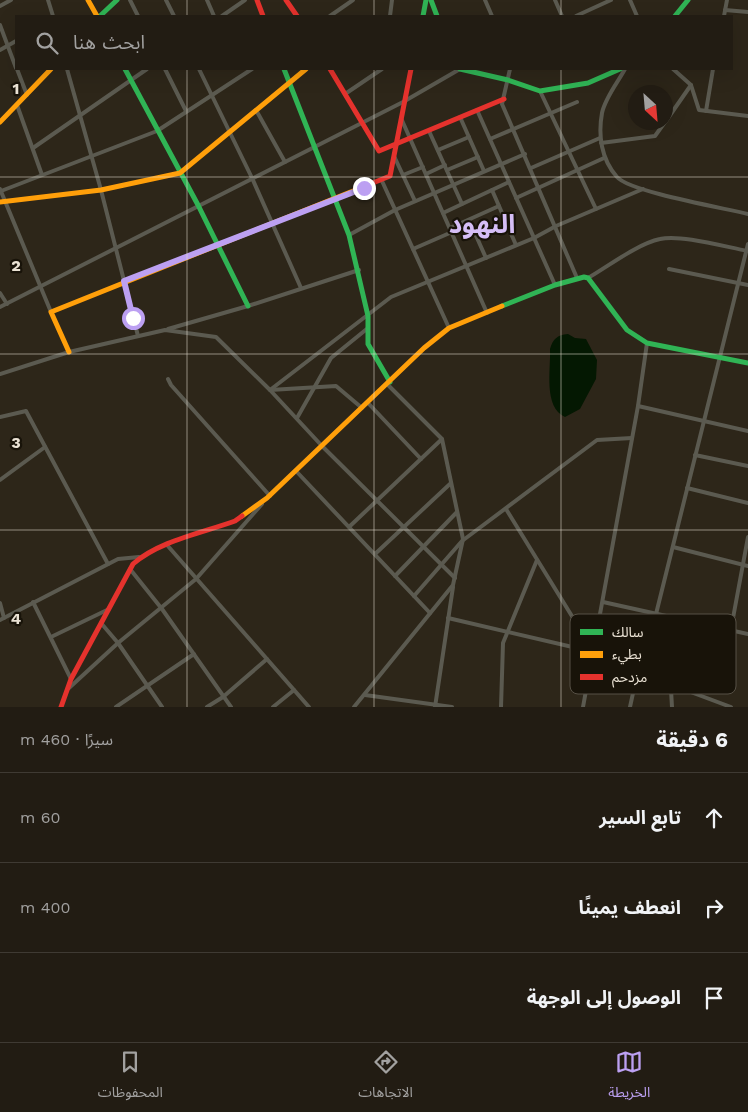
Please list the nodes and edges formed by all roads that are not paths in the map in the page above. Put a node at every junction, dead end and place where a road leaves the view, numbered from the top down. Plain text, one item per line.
1 (11, 0) edge
2 (48, 0) edge
3 (88, 0) edge
4 (116, 0) edge
5 (130, 0) edge
6 (166, 0) edge
7 (207, 0) edge
8 (245, 0) edge
9 (256, 0) edge
10 (286, 0) edge
11 (353, 0) edge
12 (392, 0) edge
13 (426, 0) edge
14 (431, 0) edge
15 (485, 0) edge
16 (555, 0) edge
17 (611, 0) edge
18 (630, 0) edge
19 (688, 0) edge
20 (727, 0) edge
21 (0, 6) edge
22 (725, 10) junction
23 (748, 12) edge
24 (53, 15) edge
25 (97, 15) edge
26 (99, 15) edge
27 (138, 15) edge
28 (174, 15) edge
29 (214, 15) edge
30 (223, 15) edge
31 (263, 15) edge
32 (296, 15) edge
33 (331, 15) edge
34 (390, 15) edge
35 (423, 15) edge
36 (438, 15) edge
37 (492, 15) edge
38 (562, 15) edge
39 (578, 15) edge
40 (636, 15) edge
41 (676, 15) edge
42 (724, 15) edge
43 (0, 25) edge
44 (15, 41) edge
45 (8, 45) junction
46 (0, 50) edge
47 (15, 65) edge
48 (17, 70) edge
49 (50, 70) edge
50 (67, 70) edge
51 (126, 70) edge
52 (146, 70) edge
53 (165, 70) edge
54 (199, 70) edge
55 (250, 70) edge
56 (284, 70) edge
57 (305, 70) edge
58 (331, 70) edge
59 (381, 70) edge
60 (410, 70) edge
61 (458, 70) edge
62 (464, 70) edge
63 (510, 70) edge
64 (618, 70) edge
65 (624, 70) edge
66 (674, 70) edge
67 (713, 70) edge
68 (131, 80) junction
69 (508, 80) junction
70 (290, 82) junction
71 (691, 85) junction
72 (540, 91) junction
73 (345, 94) junction
74 (26, 95) junction
75 (211, 95) junction
76 (504, 99) junction
77 (403, 102) junction
78 (577, 102) dead end
79 (17, 105) junction
80 (256, 110) junction
81 (477, 110) junction
82 (186, 111) junction
83 (673, 111) edge
84 (706, 111) junction
85 (552, 113) junction
86 (79, 115) junction
87 (400, 116) junction
88 (748, 116) edge
89 (460, 117) junction
90 (0, 122) edge
91 (362, 123) junction
92 (513, 129) junction
93 (659, 130) edge
94 (157, 131) junction
95 (429, 131) junction
96 (229, 132) junction
97 (469, 137) junction
98 (410, 139) junction
99 (490, 139) junction
100 (600, 140) junction
101 (396, 146) junction
102 (314, 147) junction
103 (33, 148) junction
104 (438, 150) junction
105 (569, 151) junction
106 (524, 154) junction
107 (394, 155) junction
108 (92, 157) junction
109 (478, 157) junction
110 (604, 158) junction
111 (285, 162) junction
112 (501, 164) junction
113 (445, 165) junction
114 (422, 166) junction
115 (531, 168) junction
116 (447, 170) junction
117 (577, 170) junction
118 (484, 171) junction
119 (180, 173) junction
120 (426, 174) junction
121 (42, 175) junction
122 (403, 175) junction
123 (252, 178) junction
124 (382, 181) junction
125 (509, 182) junction
126 (454, 185) junction
127 (538, 187) junction
128 (643, 189) junction
129 (0, 190) edge
130 (101, 190) junction
131 (492, 190) junction
132 (434, 193) junction
133 (516, 198) junction
134 (334, 199) junction
135 (415, 201) junction
136 (3, 202) edge
137 (462, 204) junction
138 (198, 205) junction
139 (499, 206) junction
140 (596, 209) junction
141 (395, 210) junction
142 (443, 213) junction
143 (748, 214) edge
144 (469, 220) junction
145 (273, 223) junction
146 (508, 226) junction
147 (556, 226) junction
148 (451, 230) junction
149 (349, 235) junction
150 (534, 238) junction
151 (478, 239) junction
152 (748, 244) edge
153 (218, 245) junction
154 (516, 246) junction
155 (116, 248) junction
156 (413, 249) junction
157 (747, 251) edge
158 (486, 258) junction
159 (467, 266) junction
160 (669, 269) dead end
161 (359, 270) junction
162 (577, 278) junction
163 (588, 278) junction
164 (124, 281) junction
165 (428, 283) junction
166 (738, 283) junction
167 (555, 285) junction
168 (748, 285) edge
169 (40, 287) junction
170 (301, 288) junction
171 (0, 292) edge
172 (7, 304) junction
173 (248, 306) junction
174 (0, 307) edge
175 (51, 312) junction
176 (487, 313) junction
177 (368, 316) junction
178 (368, 328) junction
179 (449, 328) junction
180 (165, 330) junction
181 (138, 336) junction
182 (647, 343) junction
183 (69, 352) junction
184 (719, 357) junction
185 (748, 363) edge
186 (0, 374) edge
187 (168, 379) dead end
188 (389, 383) junction
189 (313, 387) junction
190 (270, 390) junction
191 (368, 403) junction
192 (638, 406) junction
193 (362, 408) junction
194 (0, 417) edge
195 (296, 418) junction
196 (702, 420) junction
197 (748, 431) edge
198 (632, 438) junction
199 (442, 439) junction
200 (322, 446) junction
201 (45, 447) junction
202 (695, 455) junction
203 (421, 459) junction
204 (748, 466) edge
205 (296, 471) junction
206 (0, 480) edge
207 (451, 483) junction
208 (687, 488) junction
209 (269, 497) junction
210 (377, 501) junction
211 (748, 503) edge
212 (506, 509) junction
213 (457, 512) junction
214 (349, 527) junction
215 (404, 527) junction
216 (748, 536) edge
217 (462, 541) junction
218 (167, 545) junction
219 (423, 547) junction
220 (673, 547) junction
221 (374, 554) junction
222 (141, 557) junction
223 (537, 560) junction
224 (108, 564) junction
225 (441, 565) junction
226 (745, 566) edge
227 (130, 569) junction
228 (395, 576) junction
229 (454, 578) junction
230 (196, 579) junction
231 (453, 585) junction
232 (414, 596) junction
233 (33, 602) junction
234 (603, 602) junction
235 (0, 603) edge
236 (109, 609) junction
237 (162, 609) junction
238 (430, 614) junction
239 (570, 614) edge
240 (601, 614) edge
241 (656, 614) joint
242 (734, 614) edge
243 (448, 618) junction
244 (2, 619) edge
245 (101, 623) junction
246 (736, 630) edge
247 (508, 632) junction
248 (748, 634) edge
249 (51, 638) junction
250 (118, 644) junction
251 (570, 646) edge
252 (194, 654) junction
253 (267, 659) junction
254 (71, 679) junction
255 (148, 686) junction
256 (67, 690) junction
257 (294, 690) junction
258 (586, 694) edge
259 (633, 694) edge
260 (672, 694) edge
261 (696, 694) edge
262 (365, 695) junction
263 (223, 696) junction
264 (436, 706) edge
265 (61, 707) edge
266 (116, 707) edge
267 (162, 707) edge
268 (207, 707) edge
269 (231, 707) edge
270 (273, 707) edge
271 (309, 707) edge
272 (354, 707) edge
273 (452, 707) edge
274 (501, 707) edge
275 (583, 707) edge
276 (630, 707) edge
277 (672, 707) edge
278 (731, 707) edge

1 - 21 street
2 - 24 street
3 - 25 main road
4 - 26 main road
5 - 27 street
6 - 28 street
7 - 29 street
8 - 30 street
9 - 31 main road
10 - 32 main road
11 - 33 street
12 - 34 street
13 - 35 main road
14 - 36 main road
15 - 37 street
16 - 38 street
17 - 39 street
18 - 40 street
19 - 41 main road
20 - 22 street
22 - 23 street
22 - 42 street
43 - 45 street
44 - 45 street
45 - 46 street
45 - 47 street
48 - 74 street
49 - 74 main road
50 - 86 street
51 - 68 main road
52 - 68 street
53 - 82 street
54 - 75 street
55 - 75 street
56 - 70 main road
57 - 70 main road
58 - 73 main road
59 - 73 street
60 - 77 main road
61 - 77 street
62 - 69 main road
63 - 69 street
64 - 72 main road
65 - 100 street
66 - 71 street
67 - 84 street
68 - 86 street
68 - 94 main road
69 - 72 main road
69 - 76 street
70 - 80 main road
70 - 102 main road
71 - 83 street
71 - 84 street
72 - 85 street
73 - 91 main road
74 - 79 main road
75 - 82 street
75 - 96 street
76 - 81 main road
76 - 92 street
77 - 87 main road
77 - 91 street
78 - 85 street
79 - 90 main road
79 - 103 street
80 - 96 main road
80 - 111 street
81 - 89 main road
81 - 99 street
82 - 94 street
84 - 88 street
85 - 92 street
85 - 105 street
86 - 103 street
86 - 108 street
87 - 98 street
87 - 101 main road
89 - 95 main road
89 - 97 street
91 - 101 main road
91 - 102 street
92 - 99 street
92 - 106 street
93 - 100 street
94 - 108 street
94 - 119 main road
95 - 98 main road
95 - 104 street
96 - 119 main road
96 - 123 street
97 - 104 street
97 - 109 street
98 - 101 main road
98 - 114 street
99 - 112 street
100 - 105 street
100 - 110 street
101 - 107 main road
102 - 111 street
102 - 134 main road
103 - 121 street
104 - 113 street
105 - 115 street
105 - 117 street
106 - 112 street
106 - 115 street
107 - 122 street
107 - 124 main road
108 - 121 street
108 - 130 street
109 - 116 street
109 - 118 street
110 - 117 street
110 - 128 street
111 - 123 street
112 - 118 street
112 - 125 street
113 - 116 street
113 - 120 street
114 - 120 street
114 - 122 street
115 - 127 street
116 - 126 street
117 - 127 street
117 - 140 street
118 - 126 street
119 - 130 main road
119 - 138 main road
120 - 132 street
121 - 129 street
122 - 135 street
123 - 138 street
123 - 145 street
124 - 134 main road
124 - 141 street
125 - 131 street
125 - 133 street
126 - 132 street
126 - 137 street
127 - 133 street
127 - 147 street
128 - 140 street
128 - 143 street
129 - 136 street
130 - 136 main road
130 - 155 street
131 - 137 street
131 - 139 street
132 - 135 street
132 - 142 street
133 - 150 street
134 - 145 main road
134 - 149 main road
135 - 141 street
136 - 169 street
137 - 142 street
138 - 153 main road
138 - 155 street
139 - 144 street
139 - 146 street
140 - 147 street
141 - 149 street
141 - 156 street
142 - 148 street
144 - 148 street
144 - 151 street
145 - 153 main road
145 - 170 street
146 - 151 street
146 - 154 street
147 - 150 street
147 - 162 street
148 - 156 street
148 - 159 street
149 - 161 main road
150 - 154 street
150 - 167 street
151 - 158 street
152 - 157 street
153 - 164 main road
153 - 173 main road
154 - 158 street
155 - 164 street
155 - 169 street
156 - 165 street
157 - 163 street
157 - 166 street
158 - 159 street
159 - 165 street
159 - 176 street
160 - 166 street
161 - 170 street
161 - 177 main road
162 - 163 main road
162 - 167 main road
163 - 182 main road
164 - 175 main road
164 - 181 street
165 - 177 street
165 - 179 street
166 - 168 street
166 - 184 street
167 - 176 main road
169 - 172 street
169 - 175 street
170 - 173 street
171 - 172 street
172 - 174 street
173 - 180 street
175 - 183 main road
176 - 179 main road
177 - 178 main road
177 - 190 street
178 - 188 main road
178 - 189 street
179 - 188 main road
180 - 181 street
180 - 190 street
181 - 183 street
182 - 184 main road
182 - 192 street
183 - 186 street
184 - 185 main road
184 - 196 street
187 - 209 street
188 - 191 main road
188 - 199 street
189 - 190 street
189 - 193 street
189 - 195 street
190 - 195 street
191 - 193 main road
191 - 203 street
192 - 196 street
192 - 198 street
193 - 200 main road
194 - 201 street
195 - 200 street
196 - 197 street
196 - 202 street
198 - 212 street
198 - 234 street
199 - 203 street
199 - 207 street
200 - 205 main road
200 - 210 street
201 - 206 street
201 - 224 street
202 - 204 street
202 - 208 street
203 - 210 street
205 - 209 main road
205 - 214 street
207 - 213 street
207 - 215 street
208 - 211 street
208 - 220 street
209 - 218 main road
209 - 230 street
210 - 214 street
210 - 215 street
212 - 217 street
212 - 223 street
213 - 217 street
213 - 219 street
214 - 221 street
215 - 219 street
215 - 221 street
216 - 226 street
217 - 225 street
217 - 229 street
218 - 222 main road
218 - 230 street
219 - 225 street
219 - 228 street
220 - 226 street
220 - 241 street
221 - 228 street
222 - 224 street
222 - 227 main road
223 - 239 street
223 - 247 street
224 - 233 street
225 - 229 street
225 - 232 street
226 - 242 street
227 - 236 main road
227 - 237 street
228 - 232 street
229 - 231 street
230 - 237 street
230 - 253 street
231 - 238 street
231 - 243 street
232 - 238 street
233 - 244 street
233 - 249 street
234 - 240 street
234 - 241 street
235 - 244 street
236 - 245 main road
236 - 249 street
237 - 250 street
237 - 252 street
238 - 262 street
243 - 247 street
243 - 264 street
245 - 250 street
245 - 254 main road
246 - 248 street
247 - 251 street
247 - 274 street
249 - 254 street
250 - 255 street
250 - 256 street
252 - 255 street
252 - 263 street
253 - 257 street
253 - 263 street
254 - 256 main road
255 - 266 street
255 - 267 street
256 - 265 main road
257 - 270 street
257 - 271 street
258 - 275 street
259 - 276 street
260 - 277 street
261 - 278 street
262 - 264 street
262 - 272 street
263 - 268 street
263 - 269 street
264 - 273 street

